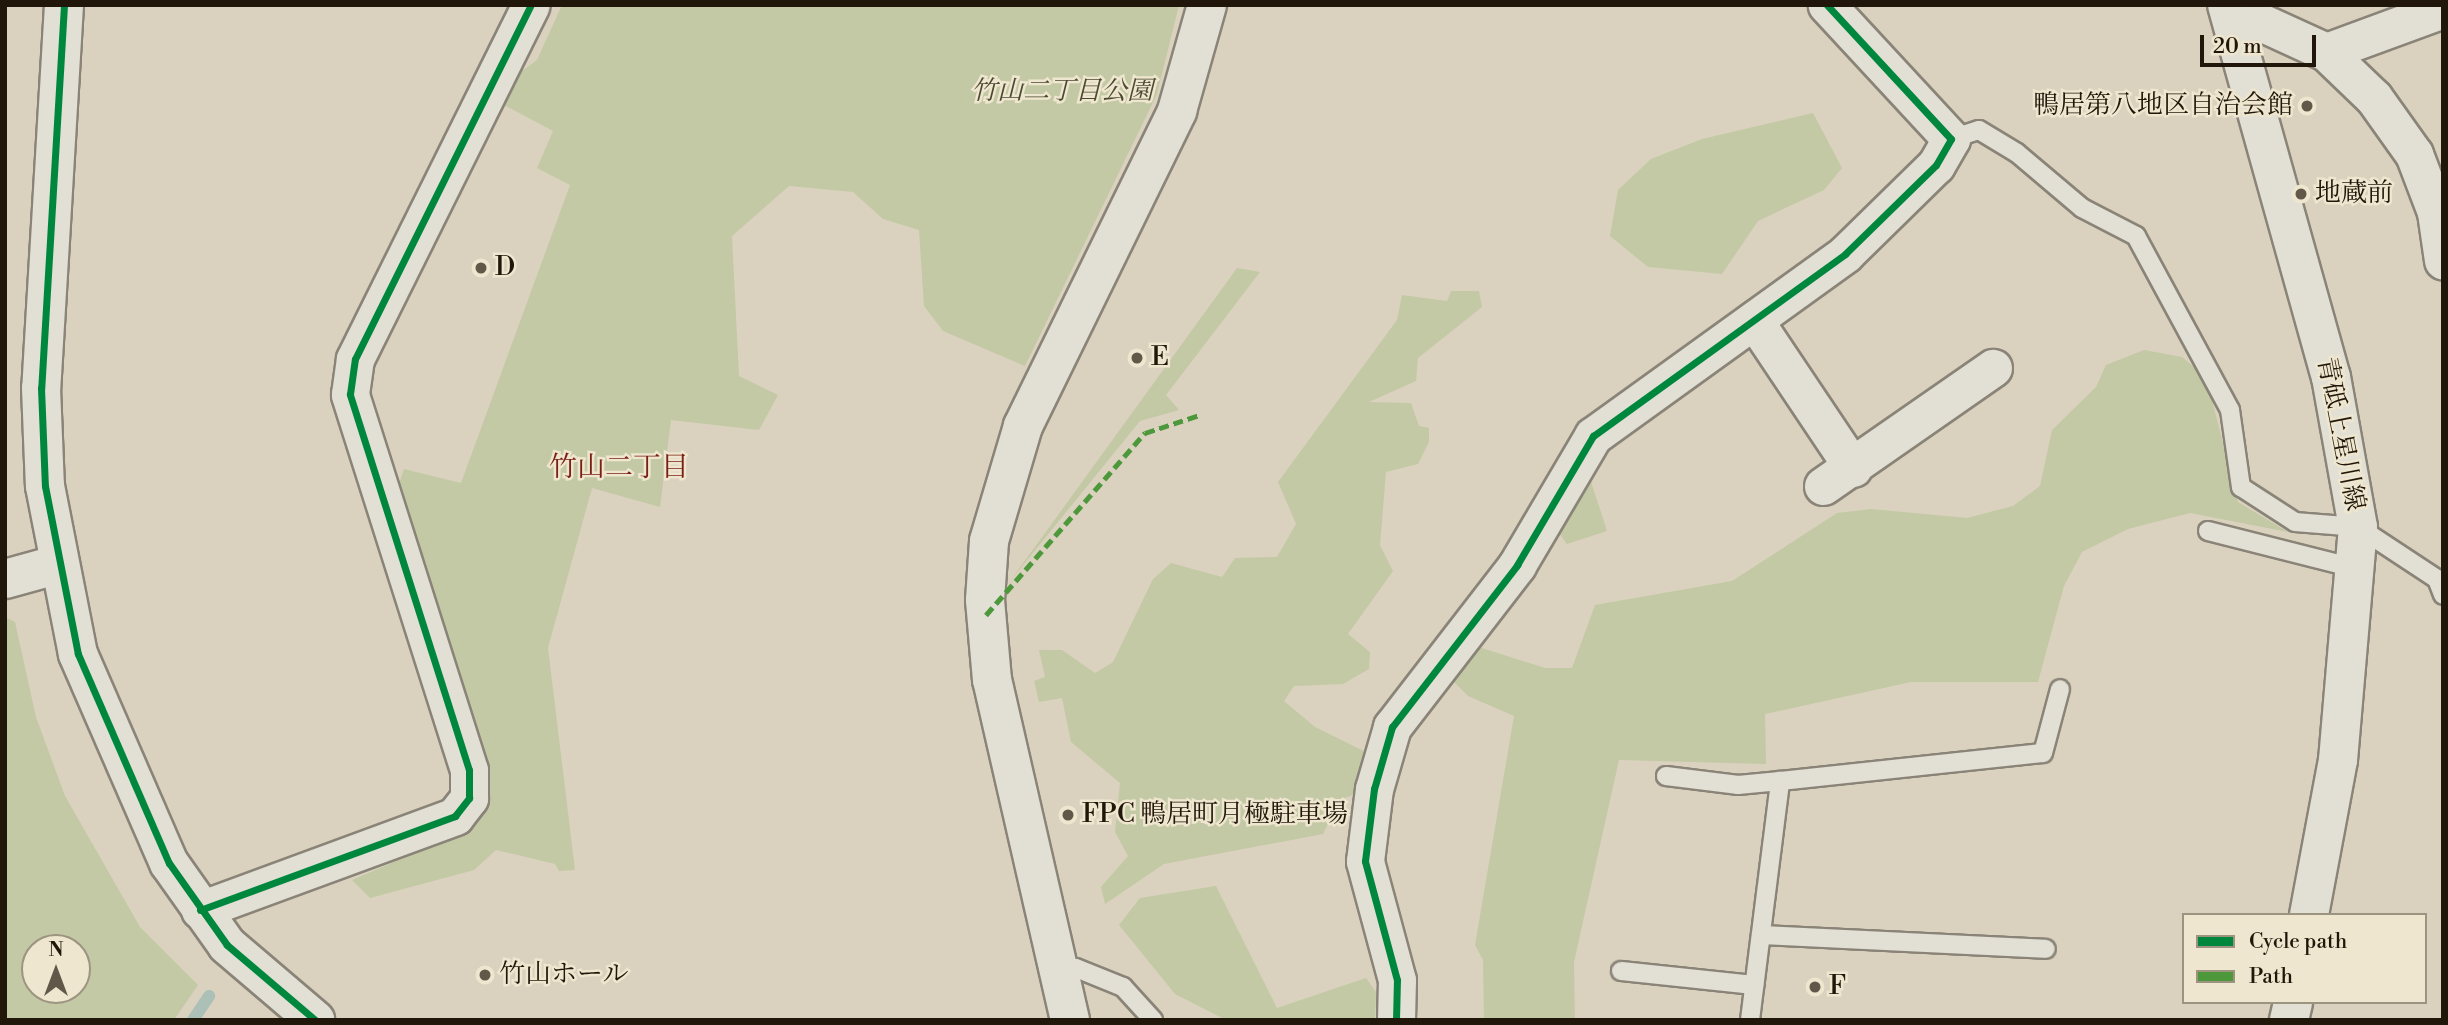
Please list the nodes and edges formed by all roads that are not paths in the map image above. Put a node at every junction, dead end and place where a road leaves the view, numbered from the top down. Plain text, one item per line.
1 (64, 5) edge
2 (531, 5) edge
3 (1207, 5) edge
4 (1827, 5) edge
5 (2443, 9) edge
6 (2230, 14) edge
7 (2326, 52) junction
8 (1951, 139) junction
9 (2443, 260) edge
10 (1754, 320) junction
11 (1993, 368) dead end
12 (2358, 527) junction
13 (2208, 531) dead end
14 (56, 565) junction
15 (2358, 569) junction
16 (5, 579) edge
17 (2443, 595) edge
18 (2060, 689) dead end
19 (1666, 776) dead end
20 (1780, 781) junction
21 (200, 910) junction
22 (2309, 913) edge
23 (1761, 935) junction
24 (2046, 949) dead end
25 (1621, 971) dead end
26 (1063, 976) junction
27 (1754, 985) junction
28 (315, 1020) edge
29 (1070, 1020) edge
30 (1153, 1020) edge
31 (1396, 1020) edge
32 (1750, 1020) edge

1 - 14 street
2 - 21 street
3 - 26 street
4 - 8 street
5 - 7 street
6 - 7 street
6 - 12 street, 青砥上星川線
7 - 9 street
8 - 10 street
8 - 12 lane
10 - 11 street
10 - 31 street
12 - 15 street, 青砥上星川線
12 - 17 lane
13 - 15 lane
14 - 16 street
14 - 21 street
15 - 22 street, 青砥上星川線
18 - 20 lane
19 - 20 lane
20 - 23 lane
21 - 28 street
23 - 24 lane
23 - 27 lane
25 - 27 lane
26 - 29 street
26 - 30 lane
27 - 32 lane

